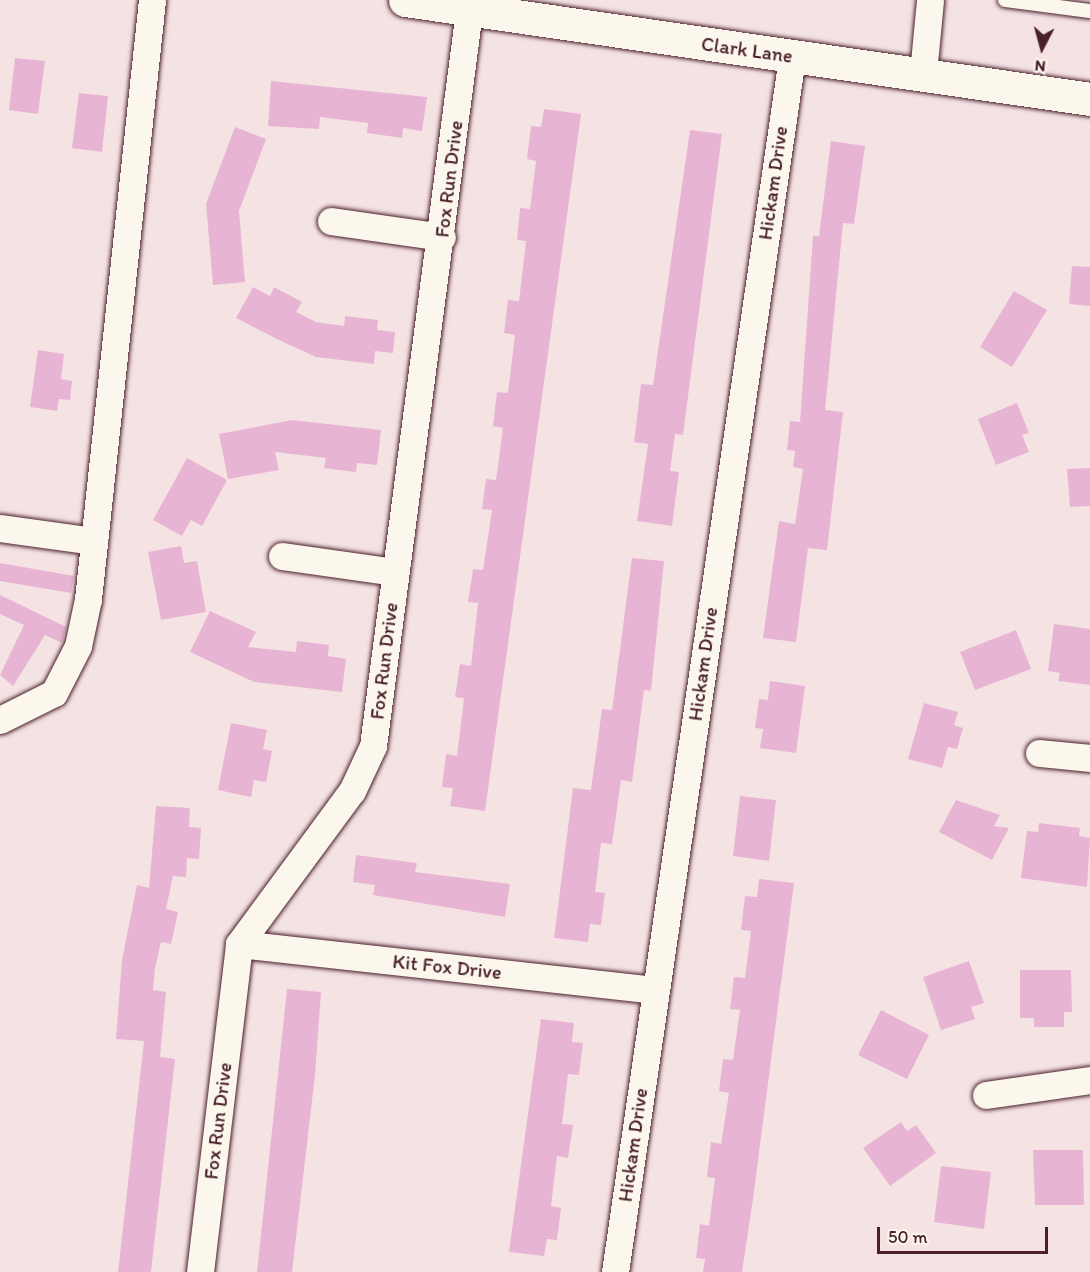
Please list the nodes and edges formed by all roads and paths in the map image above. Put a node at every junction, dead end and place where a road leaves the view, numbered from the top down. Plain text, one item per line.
1 (152, 0) edge
2 (405, 0) edge
3 (930, 0) edge
4 (1005, 0) edge
5 (469, 10) junction
6 (1090, 11) edge
7 (792, 57) junction
8 (923, 73) junction
9 (1090, 99) edge
10 (332, 221) dead end
11 (442, 237) junction
12 (0, 528) edge
13 (94, 541) junction
14 (282, 556) dead end
15 (395, 572) junction
16 (0, 720) edge
17 (1039, 753) dead end
18 (1090, 758) edge
19 (239, 944) junction
20 (654, 990) junction
21 (1090, 1080) edge
22 (986, 1095) dead end
23 (200, 1272) edge
24 (615, 1272) edge

1 - 13 street
2 - 5 main road, Clark Lane
3 - 8 street
4 - 6 lane
5 - 7 main road, Clark Lane
5 - 11 street, Fox Run Drive
7 - 8 main road, Clark Lane
7 - 20 street, Hickam Drive
8 - 9 main road, Clark Lane
10 - 11 street
11 - 15 street, Fox Run Drive
12 - 13 street
13 - 16 street
14 - 15 street
15 - 19 street, Fox Run Drive
17 - 18 street
19 - 20 street, Kit Fox Drive
19 - 23 street, Fox Run Drive
20 - 24 street, Hickam Drive
21 - 22 street

